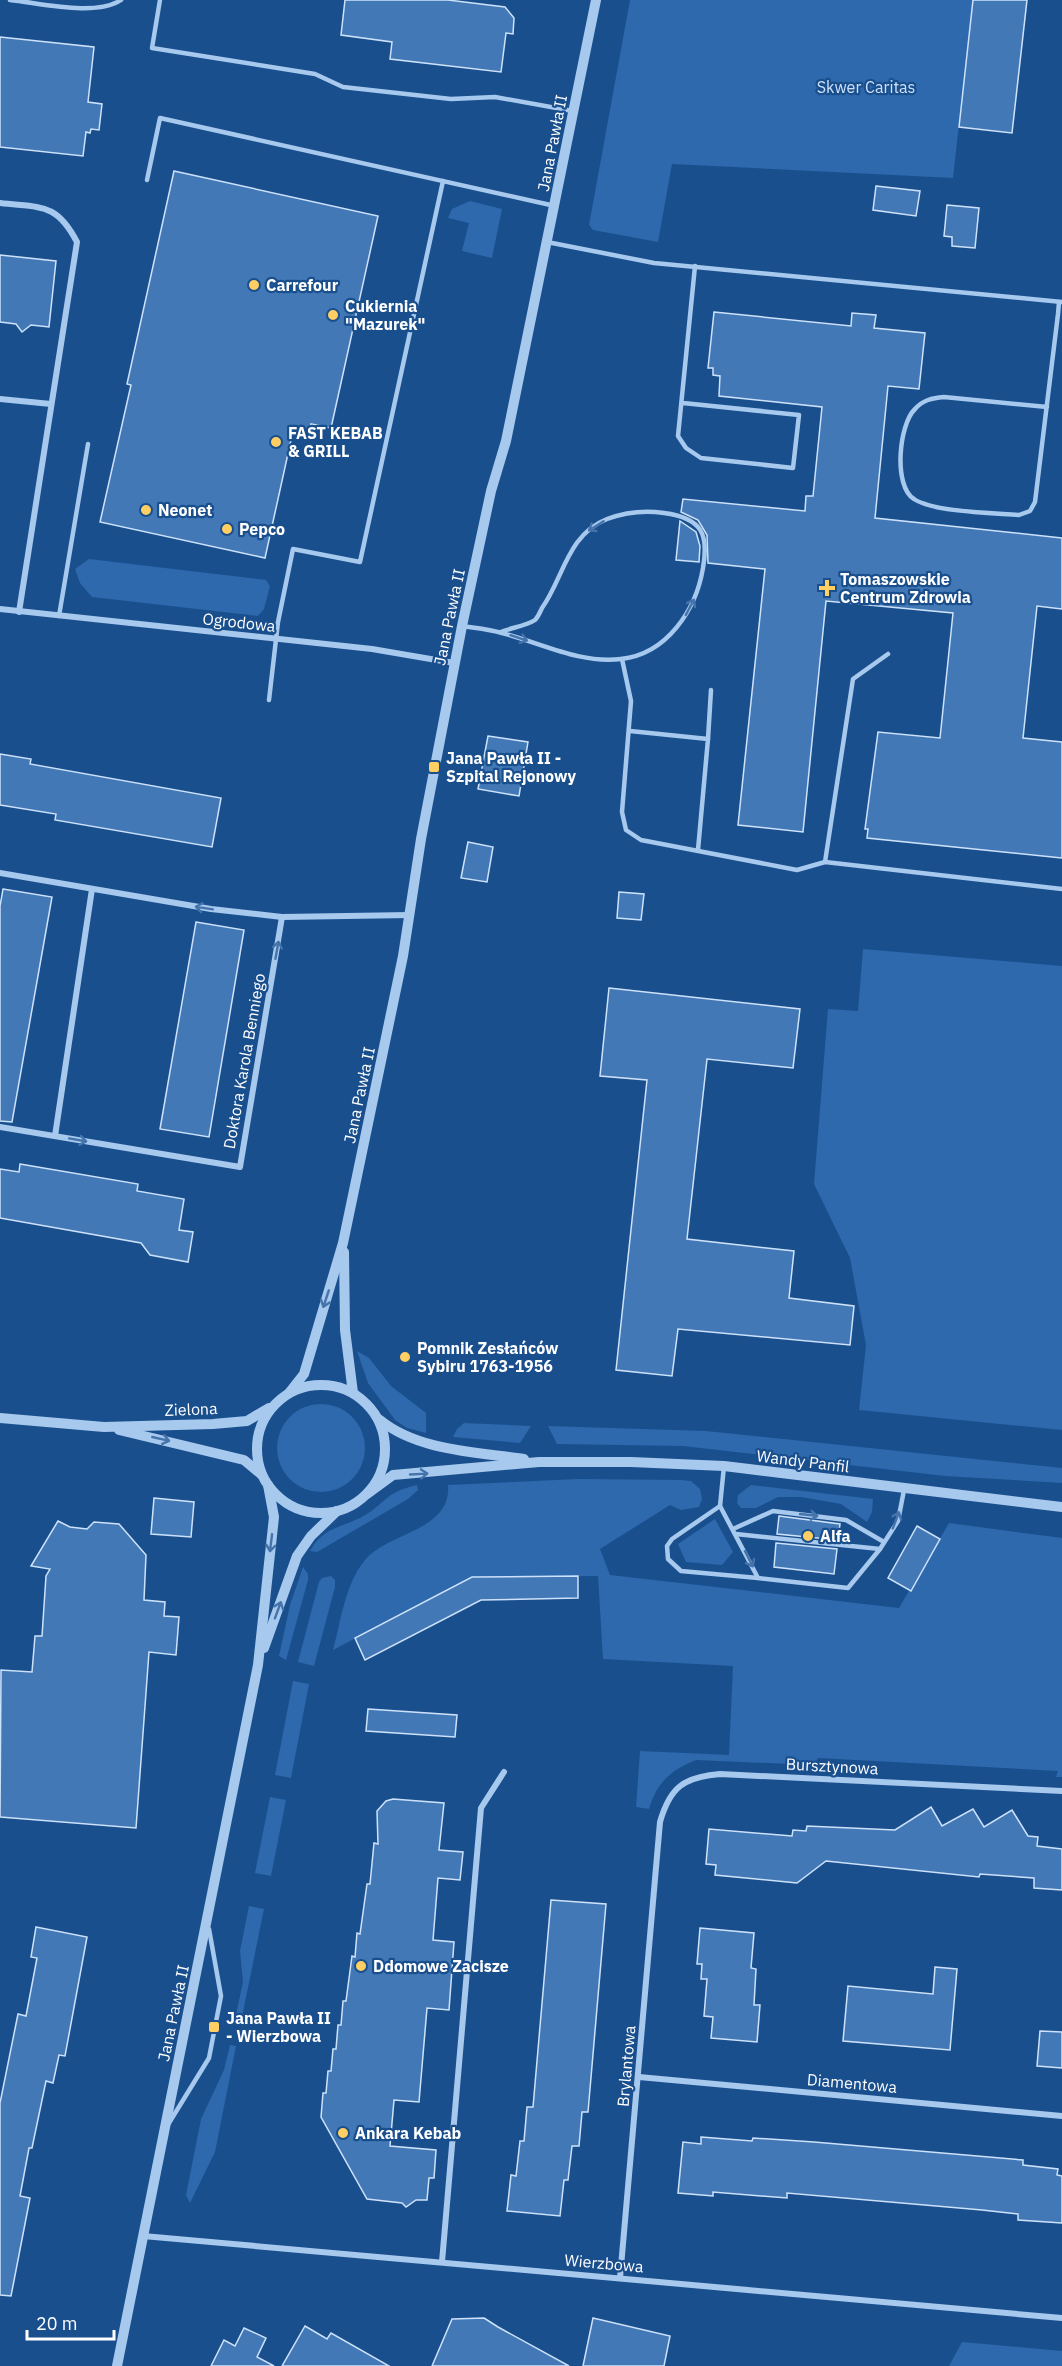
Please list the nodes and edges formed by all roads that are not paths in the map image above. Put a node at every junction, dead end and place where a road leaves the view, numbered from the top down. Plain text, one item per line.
1 (10, 0) edge
2 (121, 0) edge
3 (160, 0) edge
4 (596, 0) edge
5 (573, 111) junction
6 (147, 180) dead end
7 (443, 181) junction
8 (0, 203) edge
9 (555, 206) junction
10 (547, 242) junction
11 (695, 266) junction
12 (1061, 302) edge
13 (0, 399) edge
14 (683, 402) junction
15 (51, 404) junction
16 (1047, 407) junction
17 (88, 444) dead end
18 (0, 609) edge
19 (19, 612) junction
20 (59, 616) junction
21 (462, 626) junction
22 (501, 632) junction
23 (276, 639) junction
24 (888, 654) dead end
25 (622, 659) junction
26 (454, 663) junction
27 (711, 690) dead end
28 (269, 700) dead end
29 (630, 731) junction
30 (708, 739) junction
31 (698, 850) junction
32 (825, 862) junction
33 (0, 873) edge
34 (92, 889) junction
35 (1062, 889) edge
36 (411, 915) junction
37 (282, 917) junction
38 (0, 1127) edge
39 (55, 1136) junction
40 (344, 1243) junction
41 (289, 1393) junction
42 (353, 1393) junction
43 (275, 1404) junction
44 (376, 1417) junction
45 (0, 1418) edge
46 (104, 1427) junction
47 (539, 1462) junction
48 (724, 1466) junction
49 (262, 1474) junction
50 (268, 1485) junction
51 (904, 1488) junction
52 (367, 1494) junction
53 (720, 1506) junction
54 (1062, 1507) edge
55 (336, 1511) junction
56 (735, 1531) junction
57 (884, 1542) junction
58 (880, 1549) junction
59 (759, 1578) junction
60 (258, 1665) junction
61 (504, 1772) dead end
62 (1062, 1791) edge
63 (657, 1857) joint
64 (207, 1920) junction
65 (639, 2077) junction
66 (1062, 2116) edge
67 (163, 2133) junction
68 (143, 2236) junction
69 (442, 2262) junction
70 (620, 2278) junction
71 (1062, 2318) edge
72 (117, 2366) edge

1 - 2 lane
3 - 5 lane
4 - 5 street, Jana Pawła II
5 - 9 street, Jana Pawła II
6 - 7 lane
7 - 9 lane
7 - 23 lane
8 - 15 street
9 - 10 street, Jana Pawła II
10 - 11 lane
10 - 21 street, Jana Pawła II
11 - 12 lane
11 - 14 lane
12 - 16 lane
13 - 15 street
14 - 14 lane
15 - 19 street
16 - 16 lane
17 - 20 lane
18 - 19 street, Ogrodowa
19 - 20 street, Ogrodowa
20 - 23 street, Ogrodowa
21 - 22 lane
21 - 26 street, Jana Pawła II
22 -> 25 lane
25 -> 22 lane
23 - 26 street, Ogrodowa
23 - 28 lane
24 - 32 lane
25 - 29 lane
26 - 36 street, Jana Pawła II
27 - 30 lane
29 - 30 lane
29 - 31 lane
30 - 31 lane
31 - 32 lane
32 - 35 lane
33 - 34 street
37 -> 34 street
34 - 39 street
36 - 37 street
36 - 40 street, Jana Pawła II
39 -> 37 street, Doktora Karola Benniego
38 - 39 street, Doktora Karola Benniego
40 -> 41 street, Jana Pawła II
40 - 42 street, Jana Pawła II
41 - 42 street
41 - 43 street
42 - 44 street
43 - 46 street, Zielona
43 - 49 street
44 - 47 street, Wandy Panfil
44 - 52 street
45 - 46 street, Zielona
46 -> 49 street, Zielona
47 - 48 street, Wandy Panfil
52 -> 47 street, Wandy Panfil
48 - 51 street, Wandy Panfil
48 - 53 lane
49 - 50 street
50 - 55 street
50 -> 60 street, Jana Pawła II
51 - 54 street, Wandy Panfil
57 -> 51 lane
52 - 55 street
53 - 56 lane
53 - 59 lane
60 -> 55 street, Jana Pawła II
56 -> 57 lane
56 - 58 lane
56 -> 59 lane
57 - 58 lane
58 - 59 lane
60 - 64 street, Jana Pawła II
61 - 69 street
62 - 63 street, Bursztynowa
63 - 65 street, Brylantowa
64 - 67 street, Jana Pawła II
64 - 67 lane
65 - 66 street, Diamentowa
65 - 70 street, Brylantowa
67 - 68 street, Jana Pawła II
68 - 69 street, Wierzbowa
68 - 72 street, Jana Pawła II
69 - 70 street, Wierzbowa
70 - 71 street, Wierzbowa

